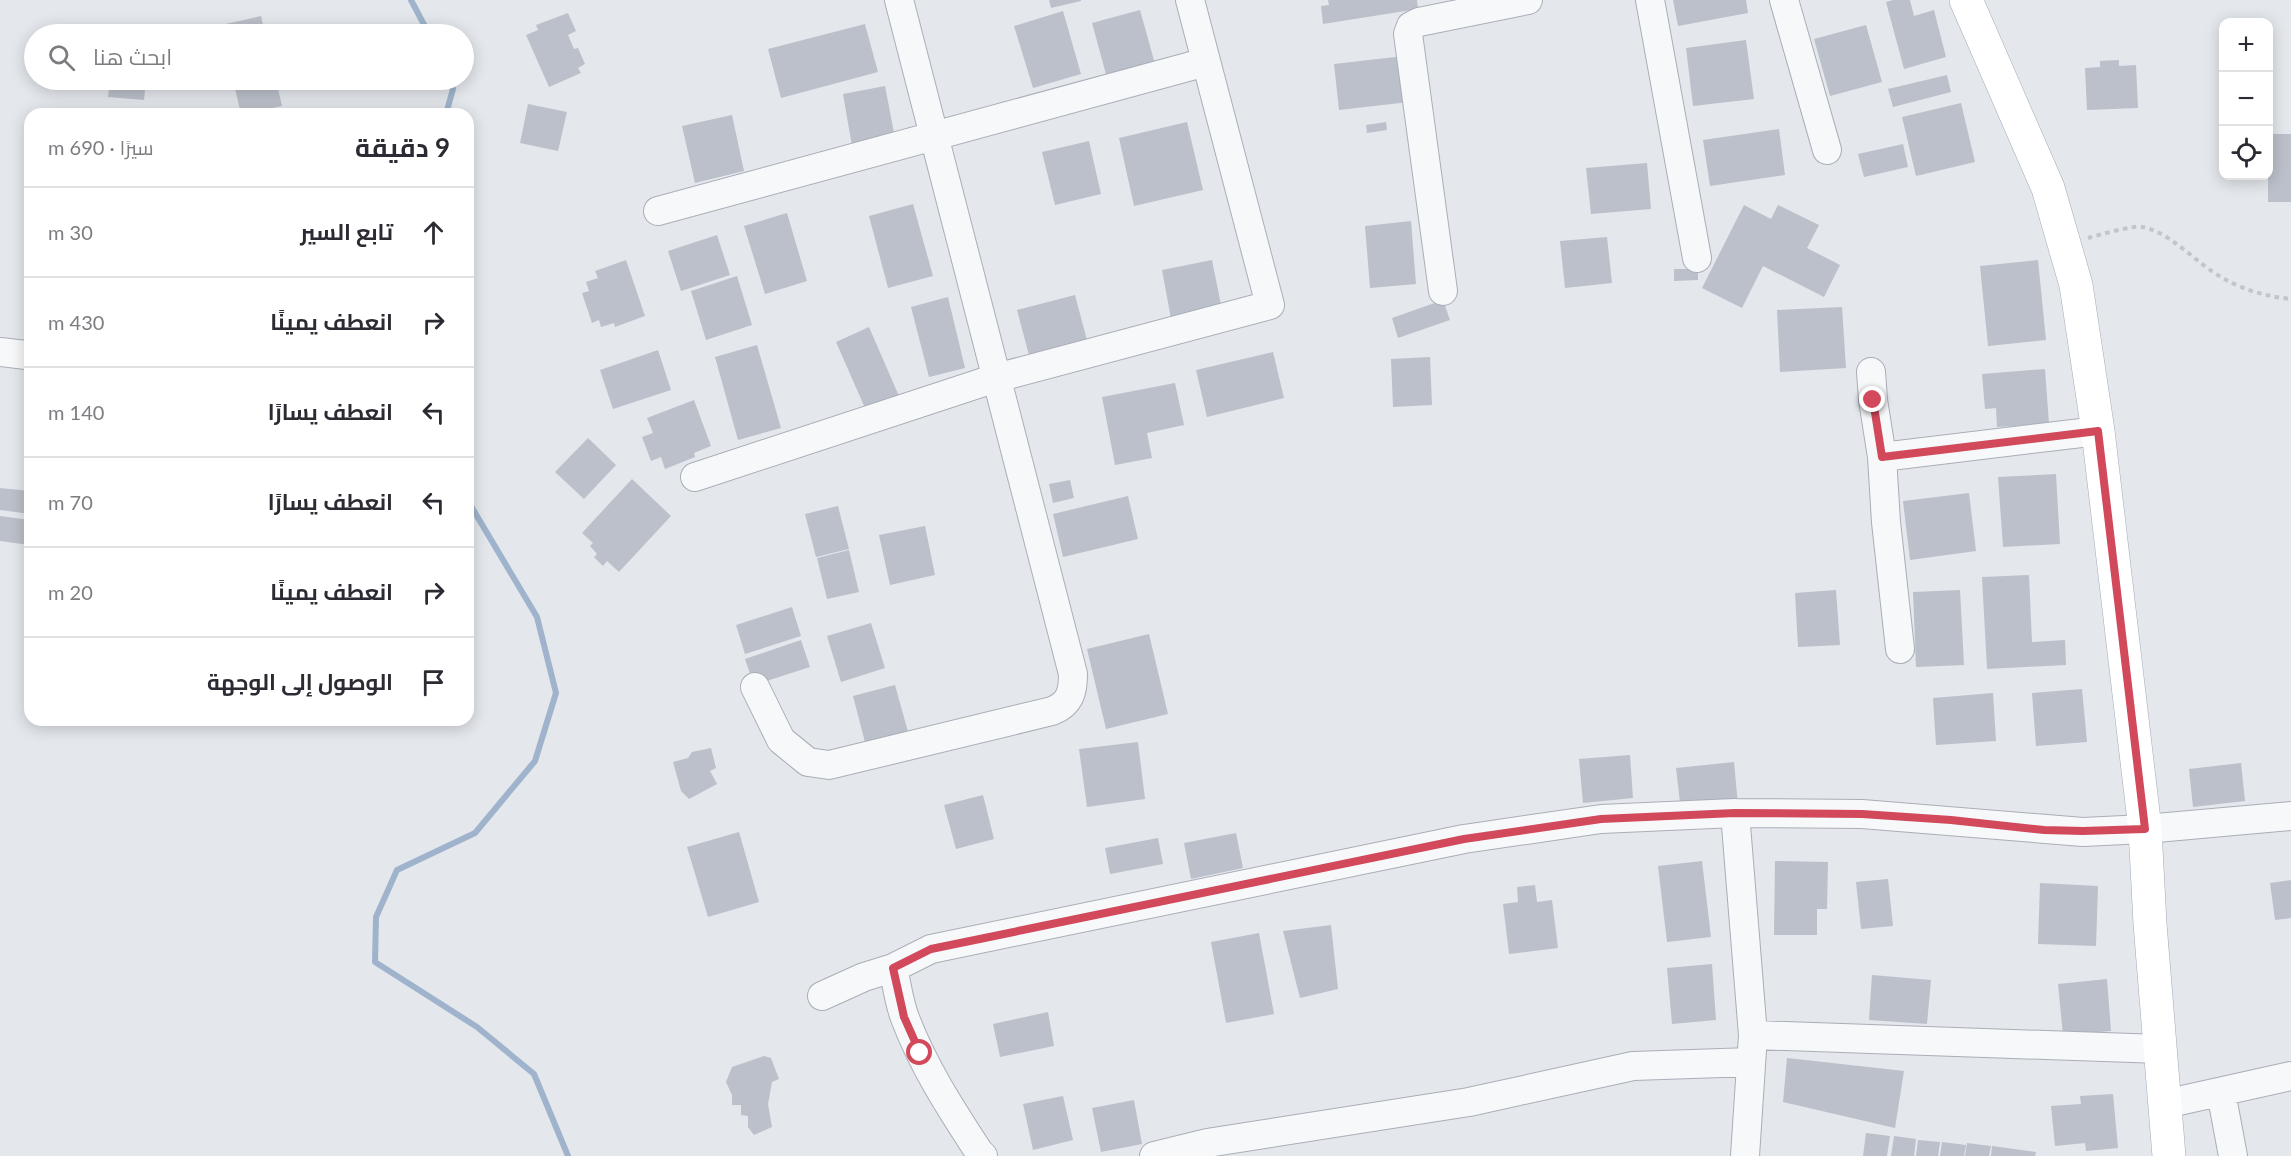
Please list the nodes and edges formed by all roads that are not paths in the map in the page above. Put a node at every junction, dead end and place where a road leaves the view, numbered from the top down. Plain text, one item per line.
1 (899, 0) edge
2 (1190, 0) edge
3 (1528, 0) edge
4 (1650, 0) edge
5 (1784, 0) edge
6 (1966, 0) edge
7 (1206, 62) junction
8 (933, 135) junction
9 (1827, 150) dead end
10 (658, 211) dead end
11 (1697, 258) dead end
12 (1443, 291) dead end
13 (1870, 372) dead end
14 (996, 378) junction
15 (2098, 431) junction
16 (1882, 457) junction
17 (695, 477) dead end
18 (1900, 649) dead end
19 (755, 687) dead end
20 (1735, 813) junction
21 (2291, 816) edge
22 (2145, 829) junction
23 (893, 968) junction
24 (822, 996) dead end
25 (1752, 1049) junction
26 (2161, 1049) junction
27 (2291, 1076) edge
28 (2221, 1092) junction
29 (2165, 1104) junction
30 (983, 1156) edge
31 (1154, 1156) edge
32 (1745, 1156) edge
33 (2169, 1156) edge
34 (2234, 1156) edge

1 - 8 street
2 - 7 street
3 - 12 street
4 - 11 street
5 - 9 street
6 - 15 main road
7 - 8 street
7 - 14 street
8 - 10 street
8 - 14 street
13 - 16 street
14 - 17 street
14 - 19 street
15 - 16 street
15 - 22 main road
16 - 18 street
20 - 22 street
20 - 23 street
20 - 25 street
21 - 22 street
22 - 26 main road
23 - 24 street
23 - 30 street
25 - 26 street
25 - 31 street
25 - 32 street
26 - 29 main road
27 - 28 street
28 - 29 street
28 - 34 street
29 - 33 main road

